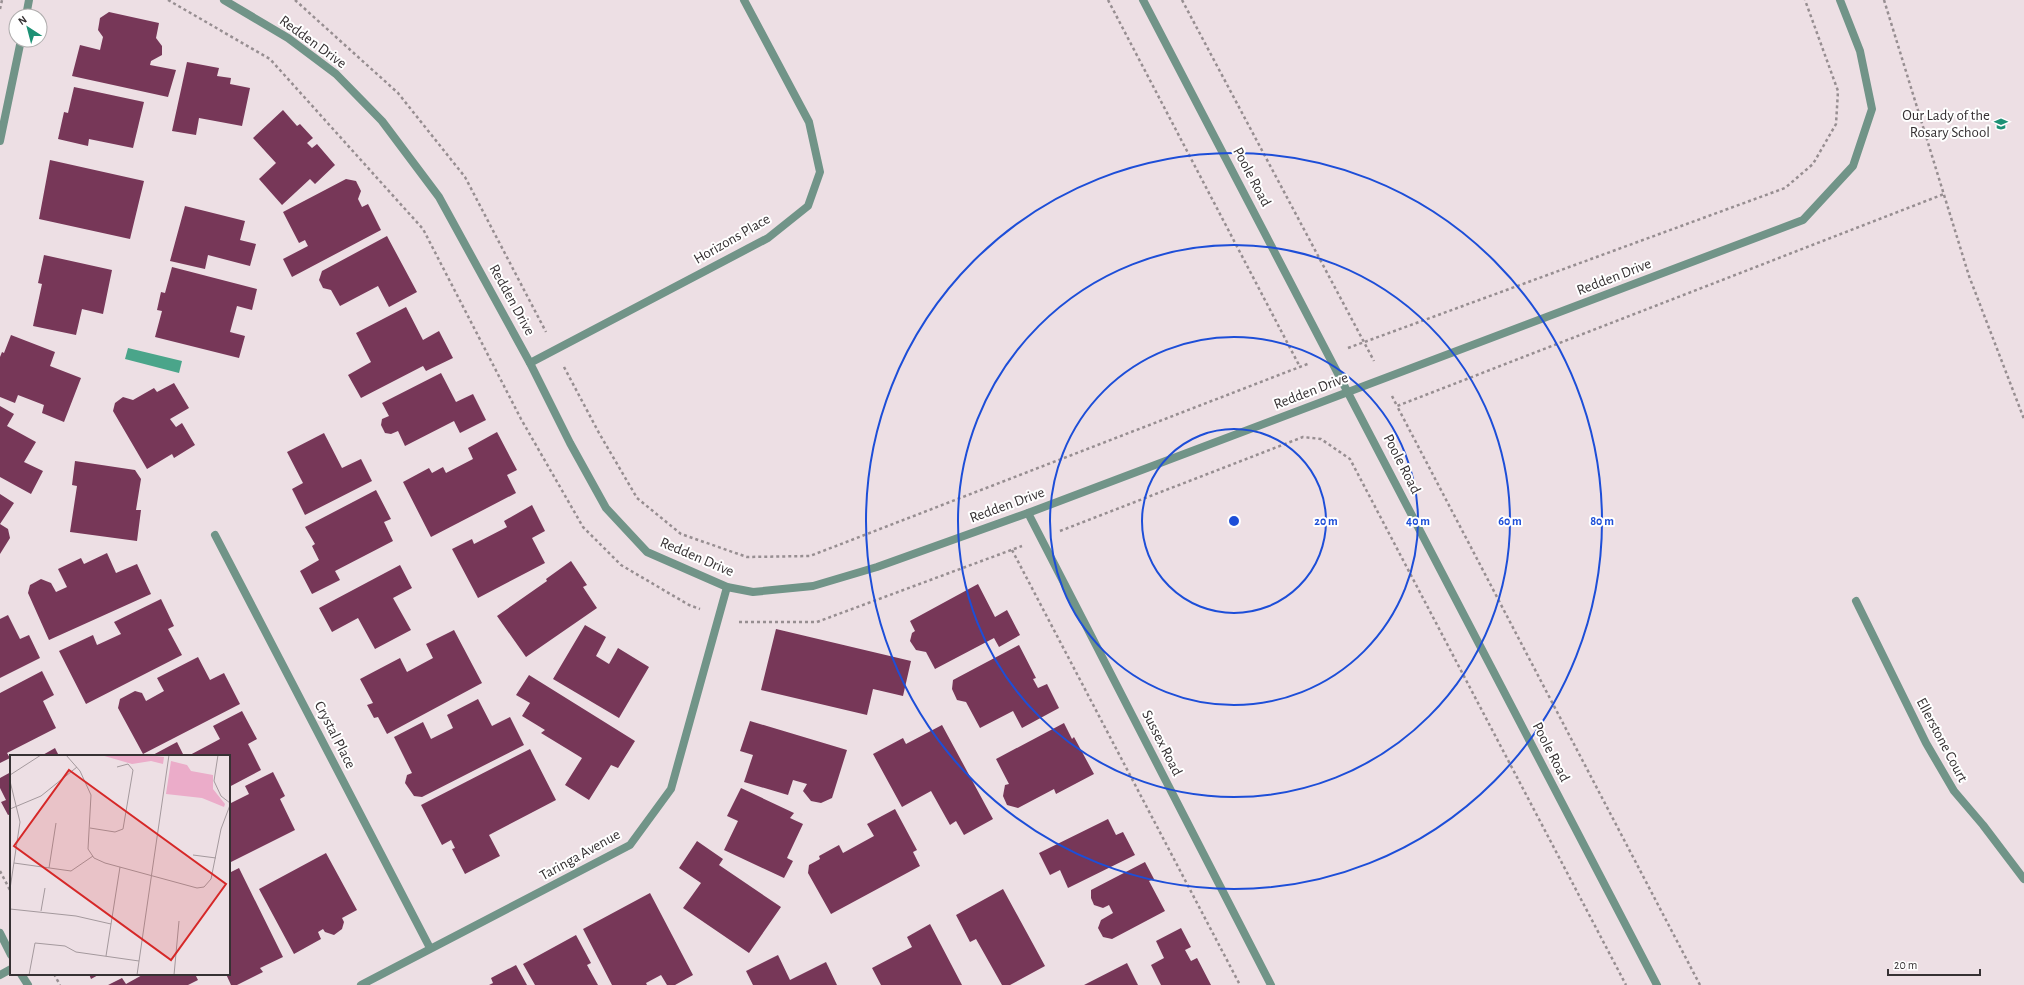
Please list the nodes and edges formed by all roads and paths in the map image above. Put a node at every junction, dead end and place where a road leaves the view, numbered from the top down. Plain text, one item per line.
1 (2, 0) edge
2 (224, 0) edge
3 (295, 0) edge
4 (744, 0) edge
5 (1108, 0) edge
6 (1143, 0) edge
7 (1182, 0) edge
8 (1805, 0) edge
9 (1840, 0) edge
10 (1884, 0) edge
11 (0, 10) edge
12 (19, 48) edge
13 (0, 141) edge
14 (1944, 194) junction
15 (1364, 342) junction
16 (555, 350) junction
17 (1330, 356) junction
18 (530, 363) junction
19 (1300, 367) junction
20 (1383, 379) junction
21 (1349, 392) junction
22 (1397, 406) junction
23 (2024, 419) edge
24 (1028, 513) junction
25 (215, 535) dead end
26 (1041, 538) junction
27 (727, 586) junction
28 (1856, 601) dead end
29 (0, 871) edge
30 (2024, 879) edge
31 (10, 890) edge
32 (0, 933) edge
33 (430, 948) junction
34 (10, 953) edge
35 (10, 969) edge
36 (0, 975) edge
37 (22, 975) edge
38 (55, 975) edge
39 (28, 985) edge
40 (60, 985) edge
41 (361, 985) edge
42 (1240, 985) edge
43 (1271, 985) edge
44 (1626, 985) edge
45 (1657, 985) edge
46 (1700, 985) edge

1 - 11 path
2 - 18 street, Redden Drive
3 - 16 path
4 - 16 street, Horizons Place
5 - 19 path
6 - 17 street, Poole Road
7 - 15 path
8 - 15 path
9 - 20 street, Redden Drive
10 - 14 path
12 - 13 street
14 - 22 path
14 - 23 path
15 - 17 path
15 - 20 path
16 - 18 street, Horizons Place
16 - 19 path
17 - 19 path
17 - 21 street, Poole Road
18 - 27 street, Redden Drive
20 - 21 street, Redden Drive
20 - 22 path
21 - 24 street, Redden Drive
21 - 45 street, Poole Road
22 - 46 path
24 - 26 street, Sussex Road
24 - 27 street, Redden Drive
25 - 33 street, Crystal Place
26 - 42 path
26 - 43 street, Sussex Road
26 - 44 path
27 - 33 street, Taringa Avenue
28 - 30 street, Ellerstone Court
29 - 31 path
32 - 34 street
33 - 41 street, Taringa Avenue
35 - 36 street
37 - 39 street
38 - 40 path

